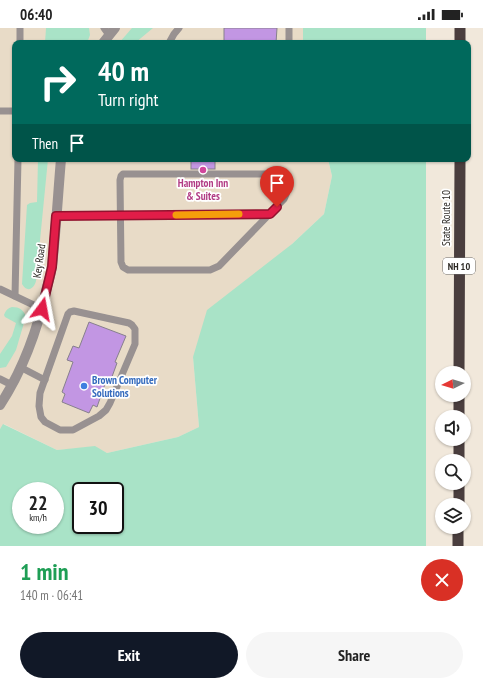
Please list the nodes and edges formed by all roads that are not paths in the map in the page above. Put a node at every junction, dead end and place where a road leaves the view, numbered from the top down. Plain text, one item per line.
1 (20, 28) edge
2 (179, 28) edge
3 (289, 28) edge
4 (460, 28) edge
5 (20, 40) edge
6 (171, 40) edge
7 (289, 40) edge
8 (460, 40) edge
9 (0, 111) edge
10 (12, 111) edge
11 (18, 162) edge
12 (61, 162) edge
13 (460, 162) edge
14 (270, 214) junction
15 (56, 216) junction
16 (120, 216) junction
17 (1, 292) edge
18 (15, 296) junction
19 (42, 309) junction
20 (459, 366) edge
21 (20, 367) junction
22 (0, 379) edge
23 (45, 380) junction
24 (12, 385) junction
25 (0, 405) edge
26 (458, 534) edge
27 (458, 546) edge

1 - 5 lane
2 - 6 lane
3 - 7 lane
4 - 8 highway
9 - 10 lane
11 - 18 lane
12 - 15 street, Key Road
13 - 20 highway, State Route 10 / NH 10
14 - 16 lane
14 - 16 lane
14 - 16 lane
15 - 16 lane
15 - 19 street, Key Road
17 - 18 lane
18 - 19 lane
19 - 21 street, Key Road
21 - 23 lane
21 - 24 street, Key Road
22 - 24 lane
23 - 23 lane
24 - 25 street, Key Road
26 - 27 highway

